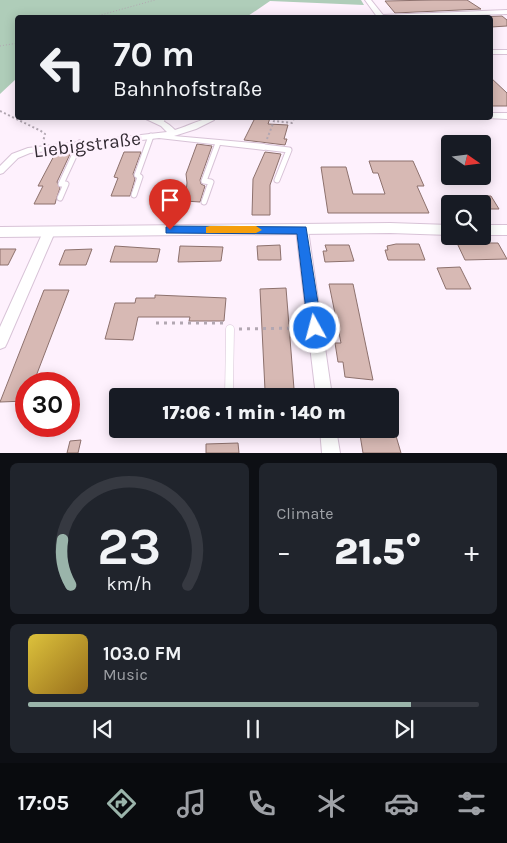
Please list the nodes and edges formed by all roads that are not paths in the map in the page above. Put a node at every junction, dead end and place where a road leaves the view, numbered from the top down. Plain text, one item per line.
1 (368, 0) edge
2 (507, 12) edge
3 (379, 15) edge
4 (466, 15) edge
5 (493, 52) edge
6 (507, 52) edge
7 (493, 116) edge
8 (507, 116) edge
9 (162, 120) edge
10 (207, 120) edge
11 (173, 132) junction
12 (151, 136) junction
13 (80, 143) junction
14 (218, 143) junction
15 (264, 147) joint
16 (0, 171) edge
17 (277, 180) dead end
18 (134, 195) dead end
19 (60, 198) dead end
20 (204, 202) dead end
21 (302, 230) junction
22 (441, 230) edge
23 (491, 230) edge
24 (507, 230) edge
25 (0, 232) edge
26 (49, 232) junction
27 (230, 329) road end
28 (0, 343) edge
29 (229, 388) edge
30 (323, 388) edge
31 (329, 438) edge
32 (331, 453) edge

1 - 3 street
2 - 4 street
5 - 6 street
7 - 8 street
9 - 11 street
10 - 11 street, Liebigstraße
11 - 12 street, Liebigstraße
12 - 13 street, Liebigstraße
12 - 14 street, Liebigstraße
12 - 18 lane
13 - 16 street, Liebigstraße
13 - 19 lane
14 - 15 street, Liebigstraße
14 - 20 lane
15 - 17 lane
21 - 22 main road
21 - 26 main road
21 - 30 street
23 - 24 main road
25 - 26 main road
26 - 28 street
27 - 29 lane
31 - 32 street

